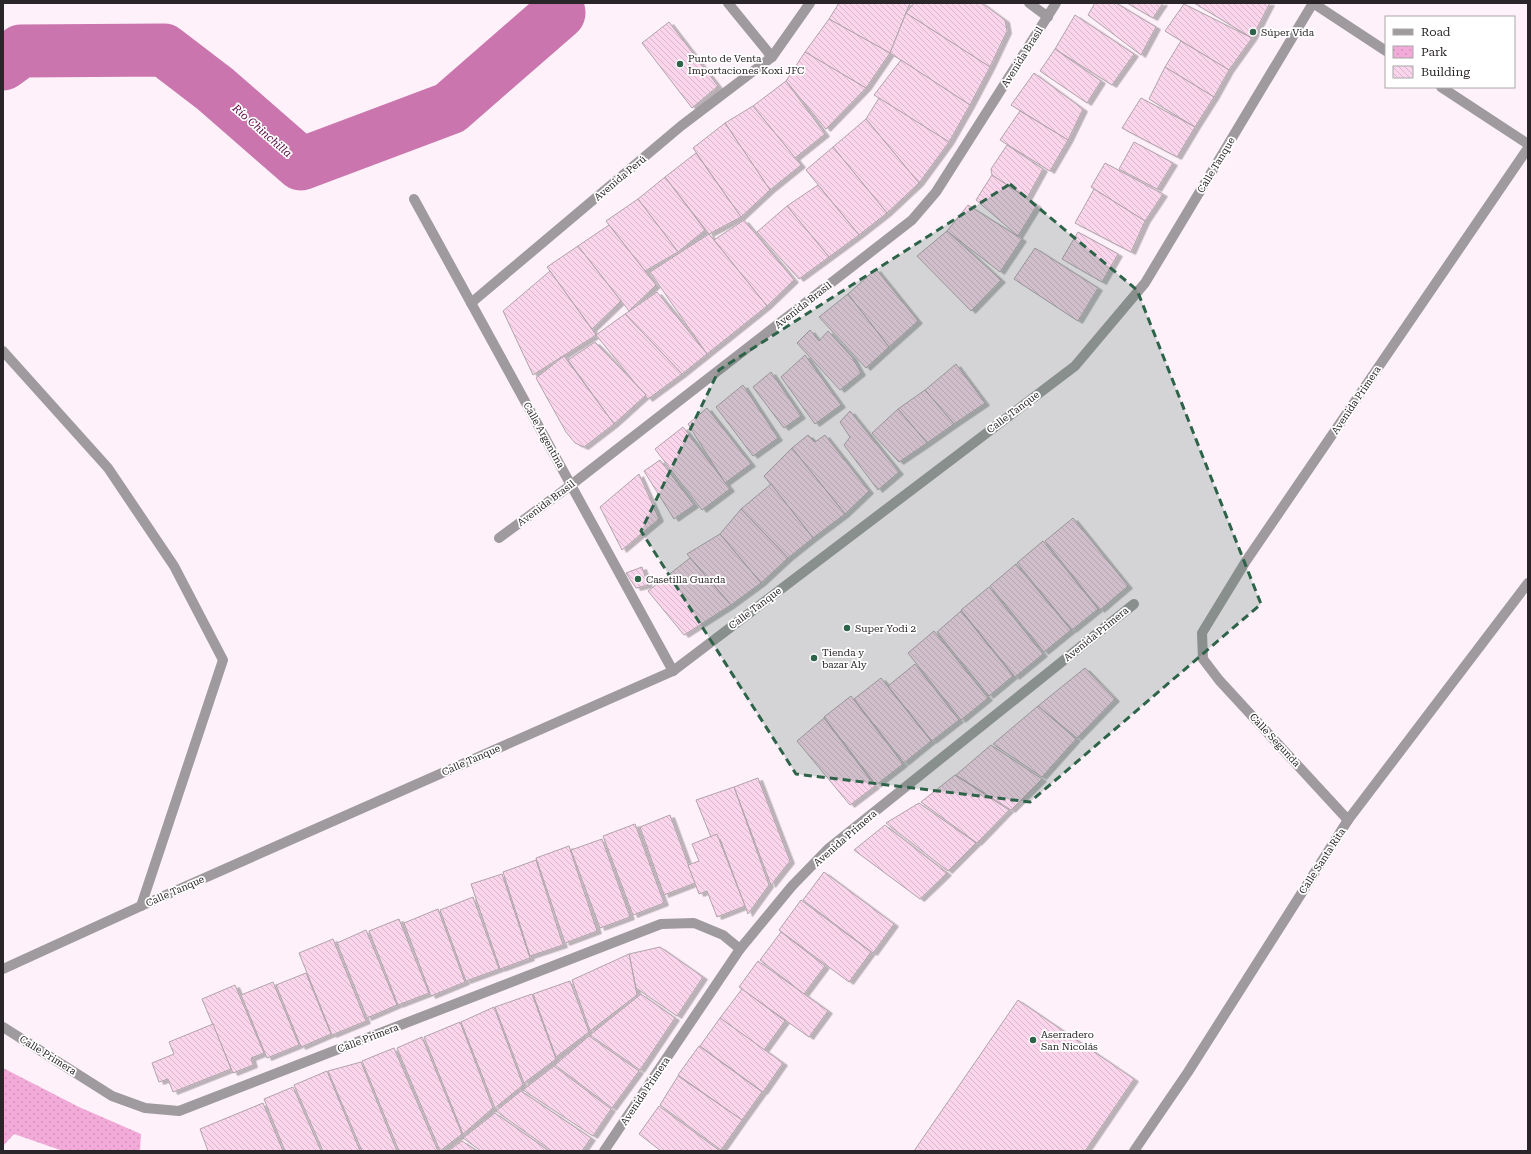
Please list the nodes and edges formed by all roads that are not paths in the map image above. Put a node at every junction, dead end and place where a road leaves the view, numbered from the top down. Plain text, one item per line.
1 (728, 3) edge
2 (810, 3) edge
3 (1029, 3) edge
4 (1056, 3) edge
5 (1313, 3) edge
6 (1048, 17) junction
7 (1385, 50) edge
8 (772, 57) junction
9 (1443, 88) edge
10 (1528, 144) edge
11 (1528, 148) edge
12 (414, 199) dead end
13 (471, 303) junction
14 (3, 352) edge
15 (571, 485) junction
16 (499, 538) dead end
17 (1528, 583) edge
18 (1134, 604) dead end
19 (1203, 659) joint
20 (673, 671) junction
21 (1348, 820) junction
22 (141, 906) junction
23 (740, 949) junction
24 (3, 969) edge
25 (3, 1027) edge
26 (604, 1151) edge
27 (1134, 1151) edge

1 - 8 street
2 - 8 street, Avenida Perú
3 - 6 street
4 - 6 street, Avenida Brasil
5 - 7 street
5 - 20 street, Calle Tanque
6 - 15 street, Avenida Brasil
8 - 13 street, Avenida Perú
9 - 10 street
11 - 19 street, Avenida Primera
12 - 13 street, Calle Argentina
13 - 15 street, Calle Argentina
14 - 22 street
15 - 16 street, Avenida Brasil
15 - 20 street, Calle Argentina
17 - 21 street, Calle Santa Rita
18 - 23 street, Avenida Primera
19 - 21 street, Calle Segunda
20 - 22 street, Calle Tanque
21 - 27 street, Calle Santa Rita
22 - 24 street, Calle Tanque
23 - 25 street, Calle Primera
23 - 26 street, Avenida Primera

